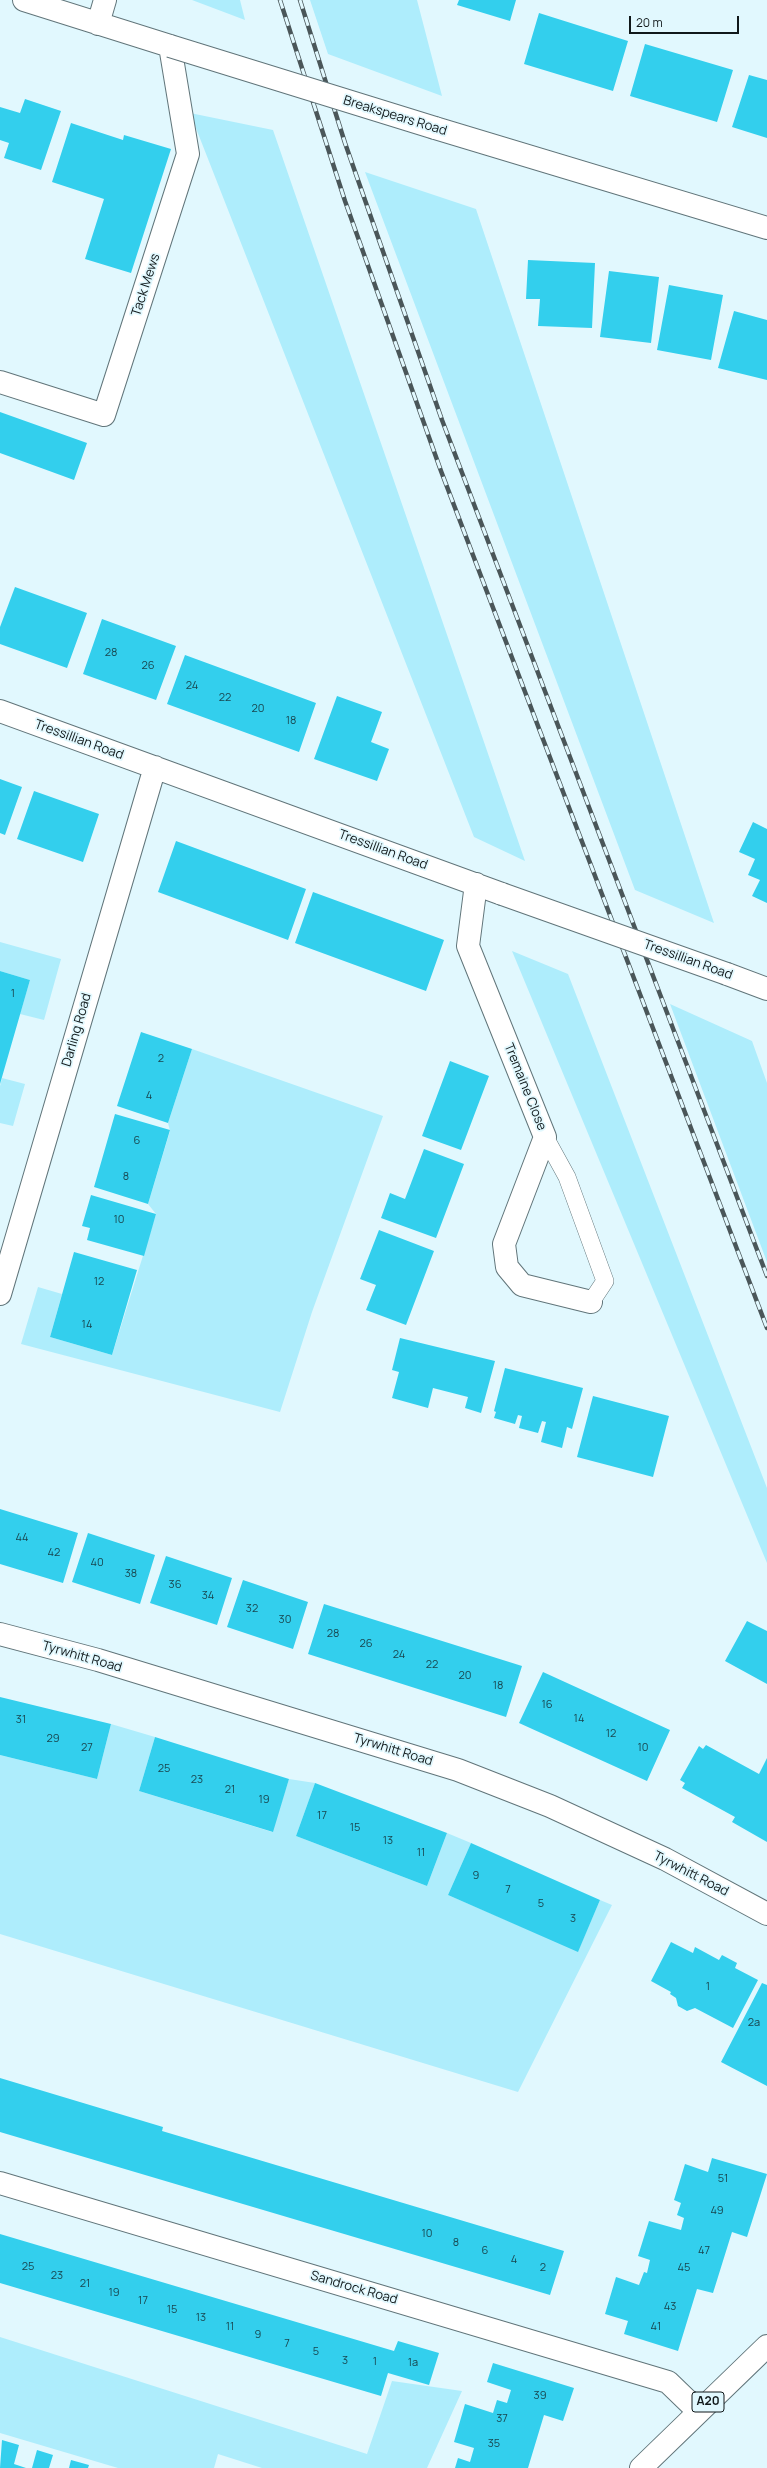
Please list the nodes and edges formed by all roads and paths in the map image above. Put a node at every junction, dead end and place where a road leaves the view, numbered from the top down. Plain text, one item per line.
1 (24, 0) edge
2 (105, 0) edge
3 (98, 24) junction
4 (170, 46) junction
5 (767, 228) edge
6 (0, 382) edge
7 (0, 711) edge
8 (155, 767) junction
9 (476, 884) junction
10 (767, 989) edge
11 (545, 1137) junction
12 (0, 1294) edge
13 (591, 1302) joint
14 (0, 1634) edge
15 (767, 1914) edge
16 (0, 2183) edge
17 (767, 2346) edge
18 (698, 2411) junction
19 (641, 2468) edge

1 - 3 main road, Breakspears Road
2 - 3 main road
3 - 4 main road, Breakspears Road
4 - 5 main road, Breakspears Road, bridge
4 - 6 main road, Tack Mews
7 - 8 main road, Tressillian Road
8 - 9 main road, Tressillian Road
8 - 12 main road, Darling Road
9 - 10 main road, Tressillian Road, bridge
9 - 11 main road, Tremaine Close
11 - 13 lane
11 - 13 main road, Tremaine Close
14 - 15 main road, Tyrwhitt Road
16 - 18 main road, Sandrock Road
17 - 18 main road, A20
18 - 19 main road, A20

